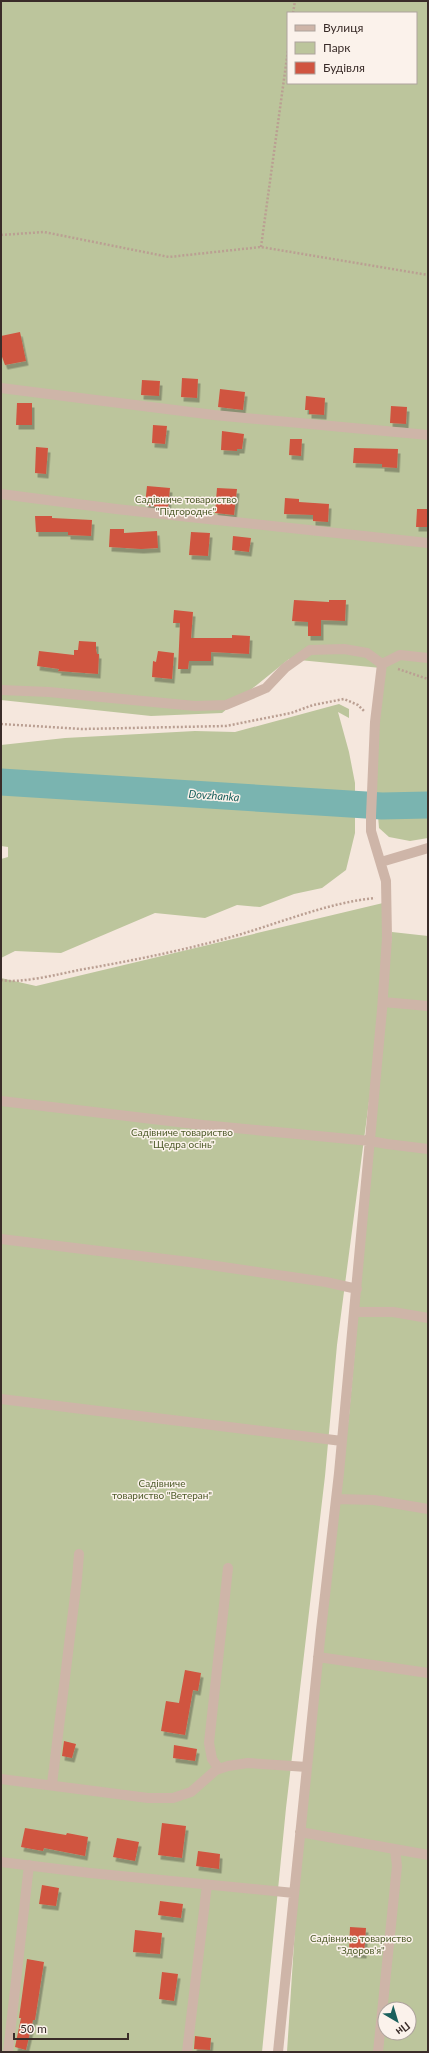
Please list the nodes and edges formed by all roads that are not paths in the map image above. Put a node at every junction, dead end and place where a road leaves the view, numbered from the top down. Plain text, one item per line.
1 (1, 388) edge
2 (428, 435) edge
3 (1, 494) edge
4 (428, 543) edge
5 (428, 658) edge
6 (382, 664) junction
7 (1, 690) edge
8 (428, 848) edge
9 (381, 862) junction
10 (383, 1002) junction
11 (428, 1006) edge
12 (1, 1100) edge
13 (370, 1140) junction
14 (428, 1149) edge
15 (1, 1240) edge
16 (357, 1289) junction
17 (355, 1312) junction
18 (428, 1318) edge
19 (1, 1399) edge
20 (342, 1441) junction
21 (336, 1499) junction
22 (428, 1509) edge
23 (79, 1554) dead end
24 (228, 1568) dead end
25 (318, 1656) junction
26 (428, 1673) edge
27 (307, 1767) junction
28 (219, 1769) junction
29 (1, 1778) edge
30 (52, 1784) junction
31 (300, 1832) junction
32 (395, 1850) junction
33 (428, 1855) edge
34 (1, 1862) edge
35 (29, 1866) junction
36 (207, 1885) junction
37 (294, 1893) junction
38 (8, 2052) edge
39 (187, 2052) edge
40 (278, 2052) edge
41 (378, 2052) edge

1 - 2 street
3 - 4 street
5 - 6 street
6 - 7 street
6 - 9 street
8 - 9 street
9 - 10 street
10 - 11 street
10 - 13 street
12 - 13 street
13 - 14 street
13 - 16 street
15 - 16 street
16 - 17 street
17 - 18 street
17 - 20 street
19 - 20 street
20 - 21 street
21 - 22 street
21 - 25 street
23 - 30 street
24 - 28 street
25 - 26 street
25 - 27 street
27 - 28 street
27 - 31 street
28 - 30 street
29 - 30 street
31 - 32 street
31 - 37 street
32 - 33 street
32 - 41 street
34 - 35 street
35 - 36 street
35 - 38 street
36 - 37 street
36 - 39 street
37 - 40 street

